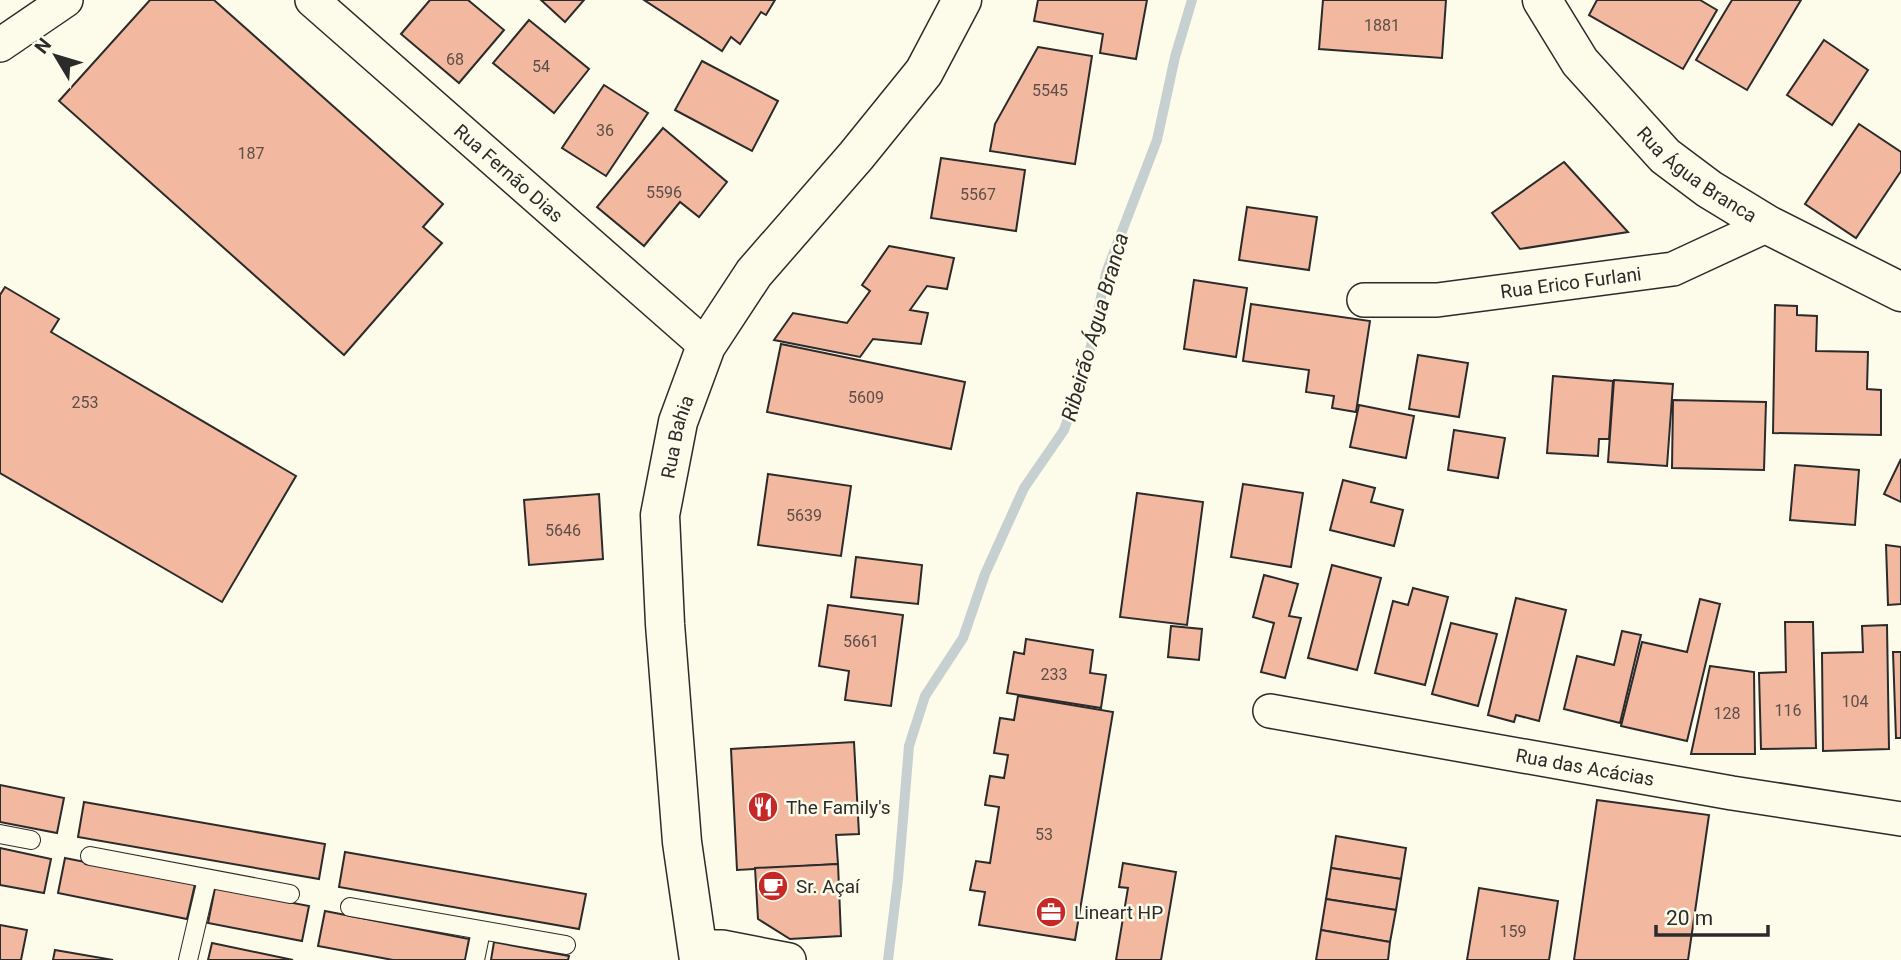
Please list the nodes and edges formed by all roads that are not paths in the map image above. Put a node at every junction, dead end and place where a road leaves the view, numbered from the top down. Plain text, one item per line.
1 (66, 0) edge
2 (312, 0) edge
3 (962, 0) edge
4 (1542, 0) edge
5 (0, 45) edge
6 (1768, 225) junction
7 (1901, 292) edge
8 (1364, 300) dead end
9 (706, 346) junction
10 (1270, 710) dead end
11 (1901, 819) edge
12 (0, 834) edge
13 (31, 840) dead end
14 (90, 856) dead end
15 (207, 878) junction
16 (290, 894) dead end
17 (351, 907) dead end
18 (481, 931) junction
19 (566, 945) dead end
20 (699, 953) edge
21 (188, 960) edge
22 (475, 960) edge
23 (789, 960) edge

1 - 5 street
2 - 9 street, Rua Fernão Dias
3 - 9 main road, Rua Bahia
4 - 6 main road, Rua Água Branca
6 - 7 main road, Rua Água Branca
6 - 8 street, Rua Erico Furlani
9 - 20 main road, Rua Bahia
10 - 11 street, Rua das Acácias
12 - 13 lane
14 - 15 lane
15 - 16 lane
15 - 21 lane
17 - 18 lane
18 - 19 lane
18 - 22 lane
20 - 23 street

